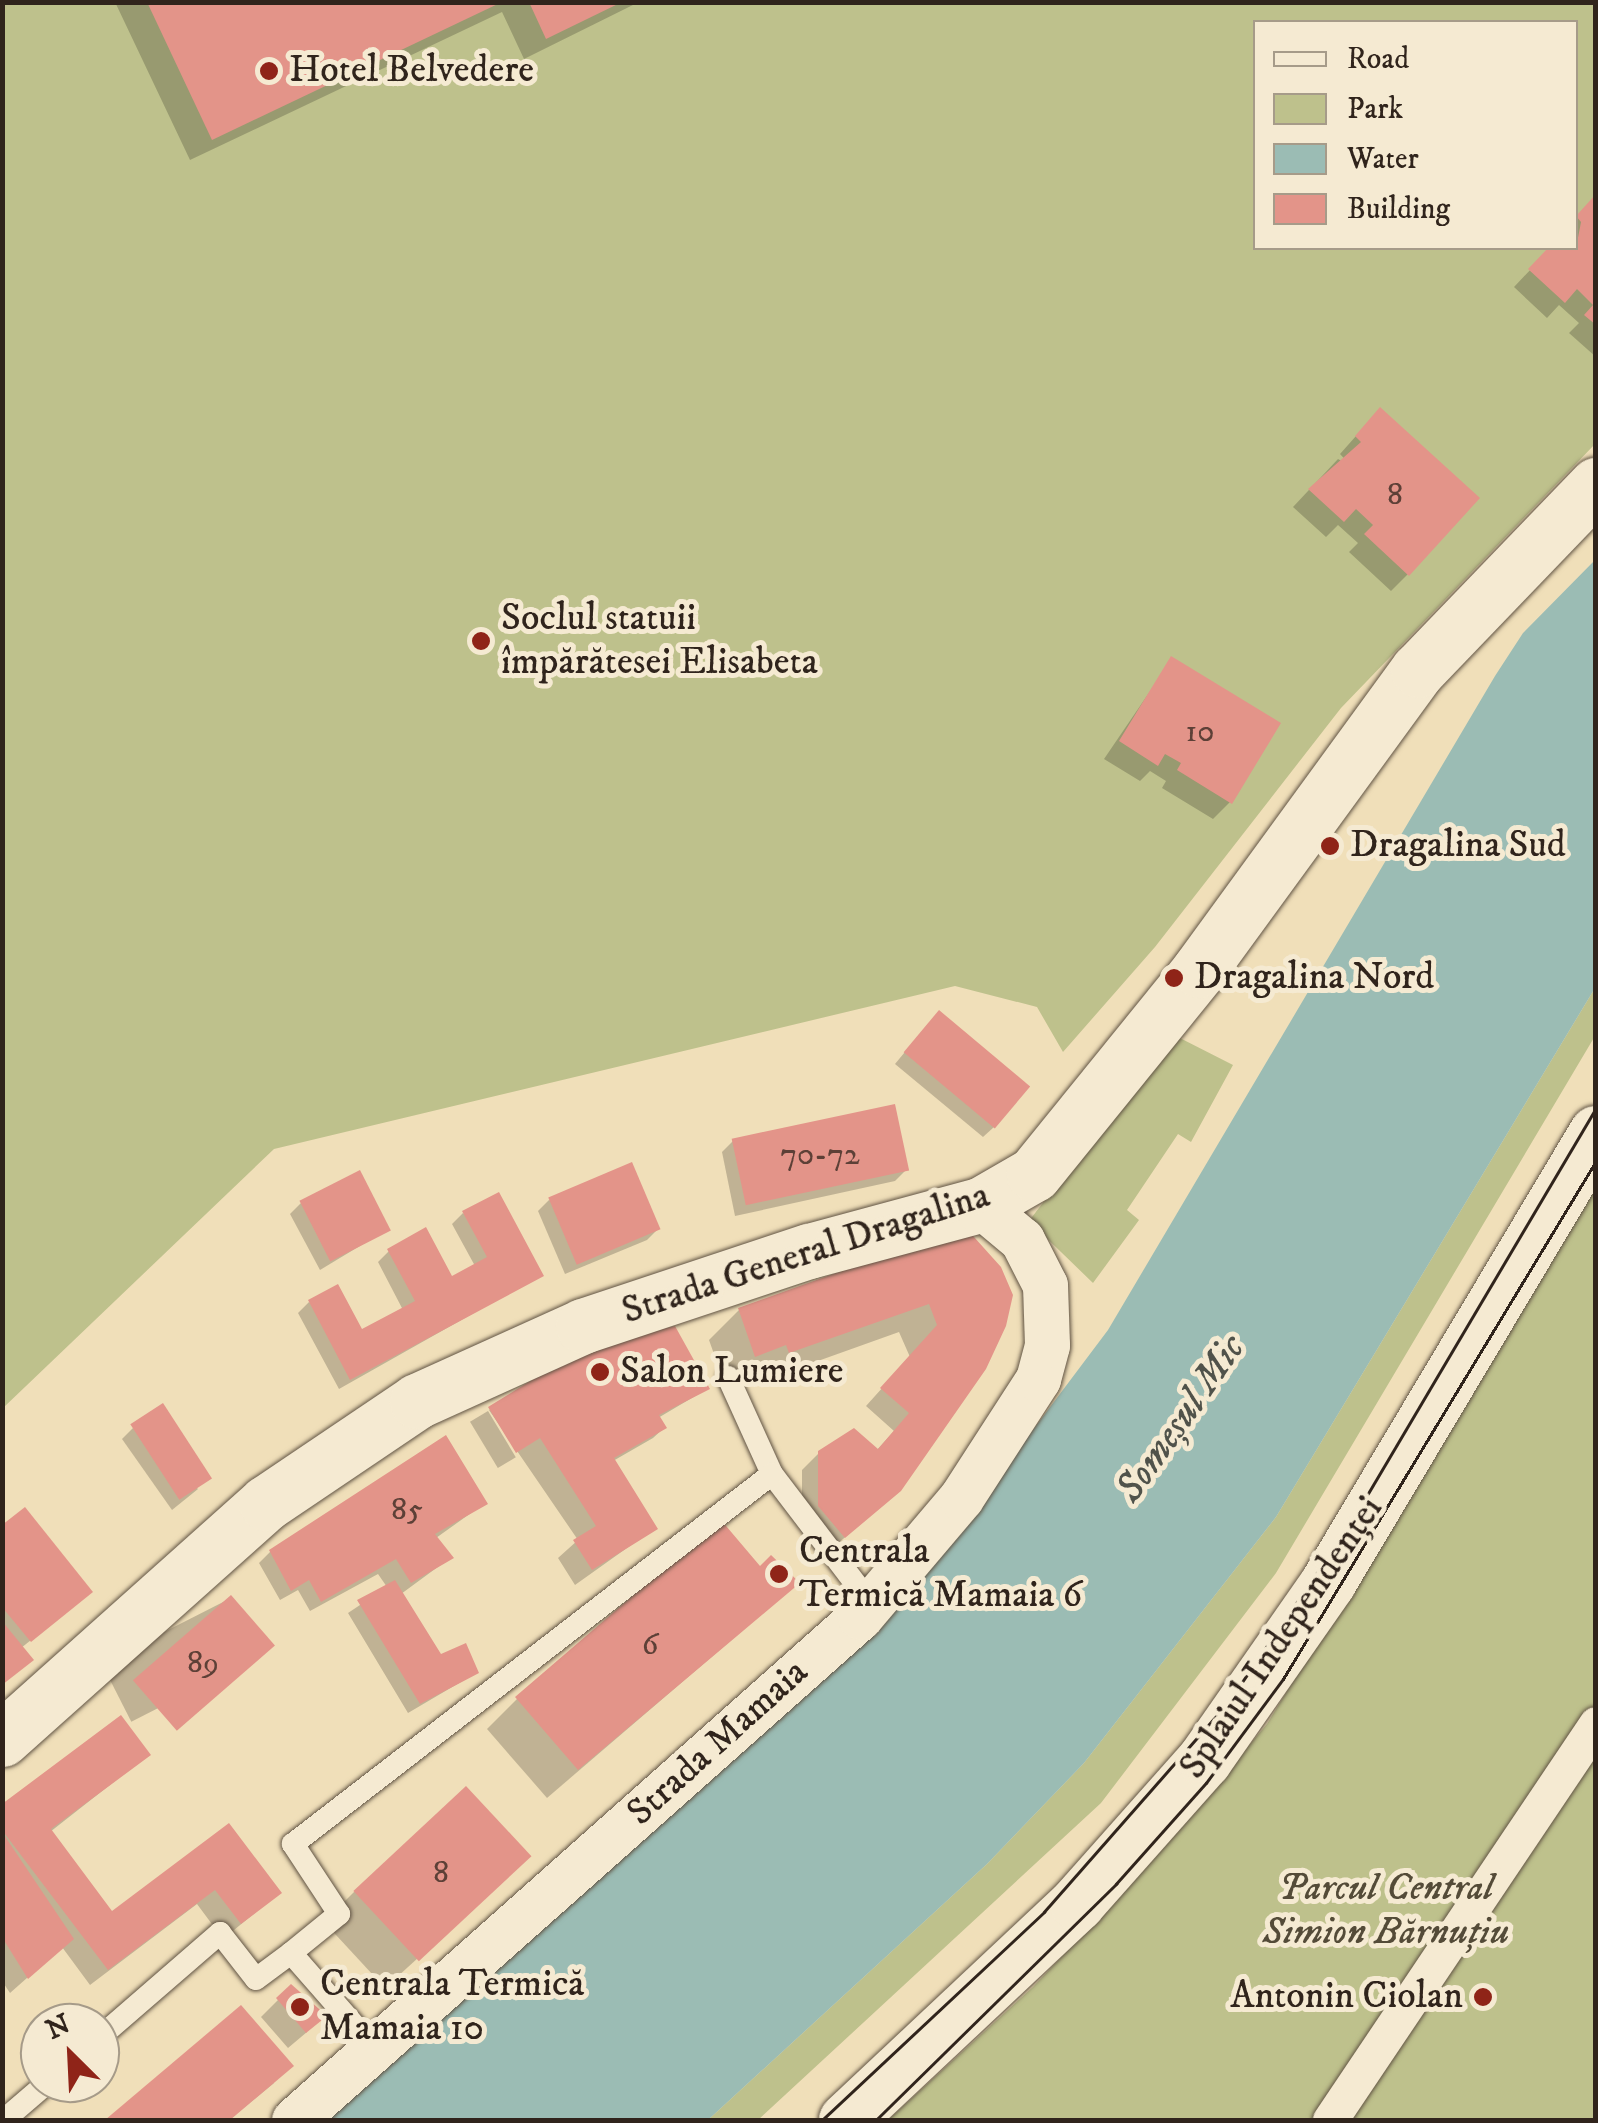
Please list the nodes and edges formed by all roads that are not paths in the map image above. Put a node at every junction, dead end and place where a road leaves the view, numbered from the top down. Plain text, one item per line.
1 (1596, 485) edge
2 (1596, 1134) edge
3 (980, 1205) junction
4 (728, 1377) dead end
5 (772, 1474) junction
6 (871, 1604) junction
7 (1596, 1724) edge
8 (2, 1739) edge
9 (291, 1953) junction
10 (120, 2020) edge
11 (375, 2049) junction
12 (24, 2103) edge
13 (4, 2120) edge
14 (294, 2120) edge
15 (846, 2120) edge
16 (1330, 2120) edge

1 - 3 street, Strada General Dragalina
2 - 15 street, Splaiul Independenței
3 - 6 street, Strada Mamaia
3 - 8 street, Strada General Dragalina
4 - 5 lane
5 - 6 lane
5 - 9 lane
6 - 11 street, Strada Mamaia
7 - 16 street
9 - 10 lane
9 - 11 lane
11 - 14 street, Strada Mamaia
12 - 13 lane

